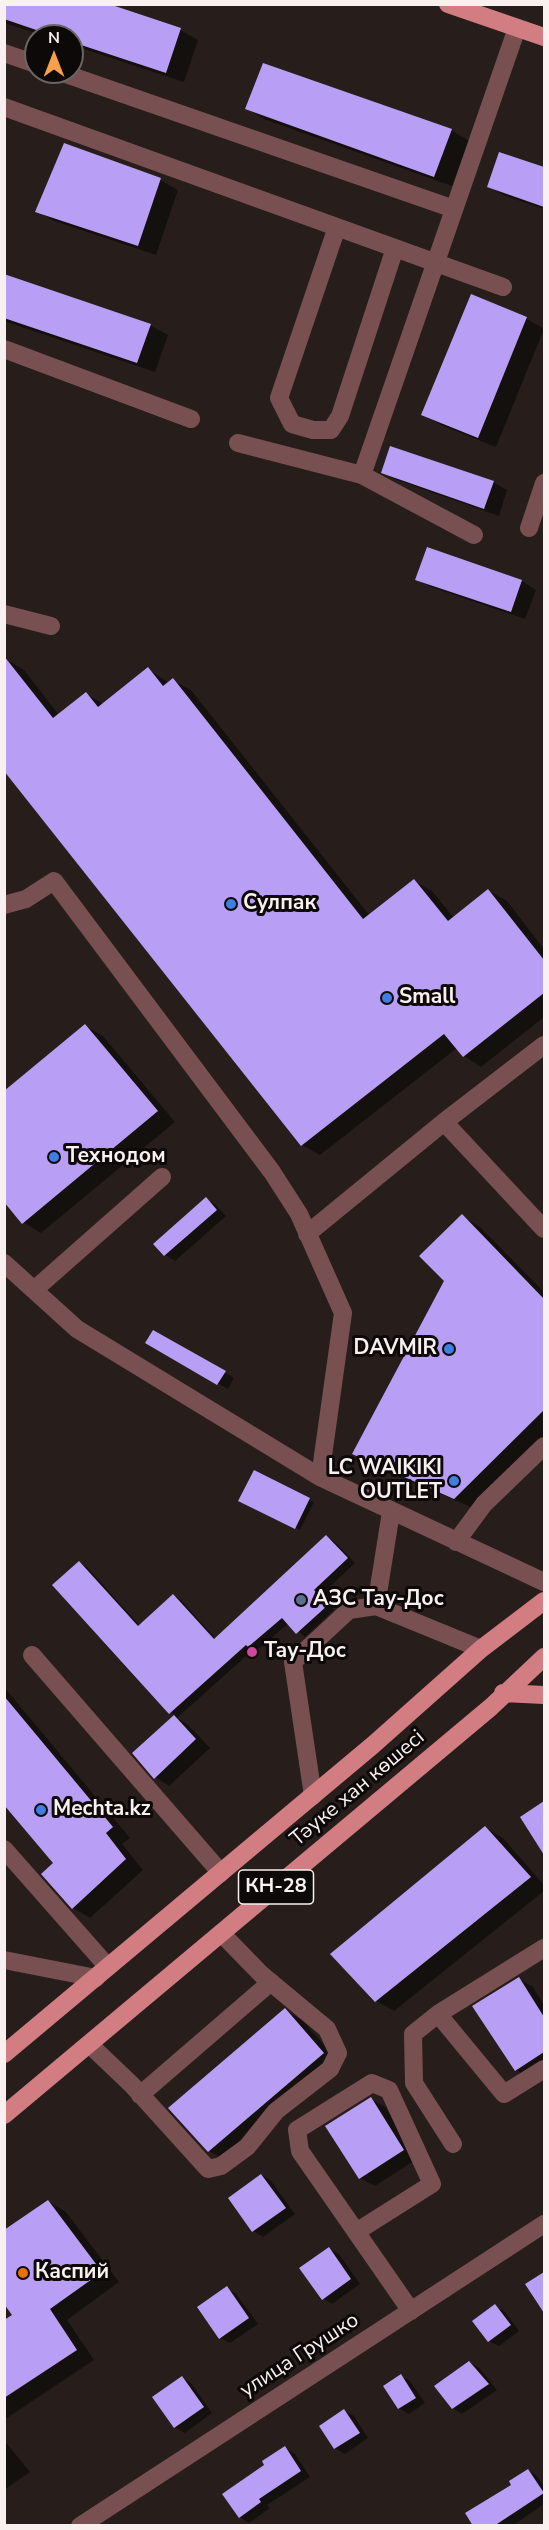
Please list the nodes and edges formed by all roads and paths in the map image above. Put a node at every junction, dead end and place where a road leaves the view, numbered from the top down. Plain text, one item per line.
1 (448, 4) edge
2 (516, 28) junction
3 (544, 37) edge
4 (4, 53) edge
5 (24, 60) edge
6 (84, 80) edge
7 (4, 108) edge
8 (454, 208) junction
9 (338, 227) junction
10 (395, 248) junction
11 (435, 262) junction
12 (503, 287) dead end
13 (4, 349) edge
14 (191, 418) dead end
15 (238, 443) dead end
16 (362, 474) junction
17 (544, 483) edge
18 (529, 528) dead end
19 (474, 535) dead end
20 (4, 614) edge
21 (51, 626) dead end
22 (4, 904) edge
23 (544, 1045) edge
24 (444, 1122) junction
25 (162, 1177) dead end
26 (544, 1229) edge
27 (307, 1234) junction
28 (4, 1263) edge
29 (34, 1290) junction
30 (544, 1446) edge
31 (320, 1477) junction
32 (392, 1512) junction
33 (456, 1542) junction
34 (544, 1582) edge
35 (544, 1601) edge
36 (376, 1606) junction
37 (481, 1648) junction
38 (32, 1655) dead end
39 (544, 1656) edge
40 (503, 1694) junction
41 (544, 1695) edge
42 (313, 1796) junction
43 (4, 1849) edge
44 (221, 1873) junction
45 (221, 1933) junction
46 (544, 1948) edge
47 (4, 1960) edge
48 (102, 1973) junction
49 (271, 1982) junction
50 (438, 2014) junction
51 (89, 2044) junction
52 (4, 2054) edge
53 (544, 2069) edge
54 (140, 2095) junction
55 (4, 2115) edge
56 (453, 2144) dead end
57 (544, 2224) edge
58 (356, 2232) junction
59 (411, 2311) junction
60 (80, 2526) edge

1 - 2 main road
2 - 3 main road
2 - 8 street
4 - 5 street
6 - 8 street
7 - 9 street
8 - 11 street
9 - 10 street
9 - 10 street
10 - 11 street
11 - 12 street
11 - 16 street
13 - 14 street
15 - 16 street
16 - 19 street
17 - 18 street
20 - 21 street
22 - 27 street
23 - 24 street
24 - 26 street
24 - 27 street
25 - 29 street
27 - 31 street
28 - 29 street
29 - 31 street
30 - 33 street
31 - 32 street
32 - 33 street
32 - 36 street
33 - 34 street
35 - 37 main road, Тәуке хан көшесі / КН-28
36 - 37 street
36 - 42 street
37 - 42 main road, Тәуке хан көшесі / КН-28
38 - 44 street
39 - 40 main road, Тәуке хан көшесі / КН-28
40 - 41 main road
40 - 45 main road, Тәуке хан көшесі / КН-28
42 - 44 main road, Тәуке хан көшесі / КН-28
43 - 48 street
44 - 48 main road, Тәуке хан көшесі / КН-28
45 - 49 street
45 - 51 main road, Тәуке хан көшесі / КН-28
46 - 50 street
47 - 48 street
48 - 52 main road, Тәуке хан көшесі / КН-28
49 - 54 street
49 - 54 street
50 - 53 street
50 - 56 street
51 - 54 street
51 - 55 main road, Тәуке хан көшесі / КН-28
57 - 59 street, улица Грушко
58 - 58 street
58 - 59 street
59 - 60 street, улица Грушко

